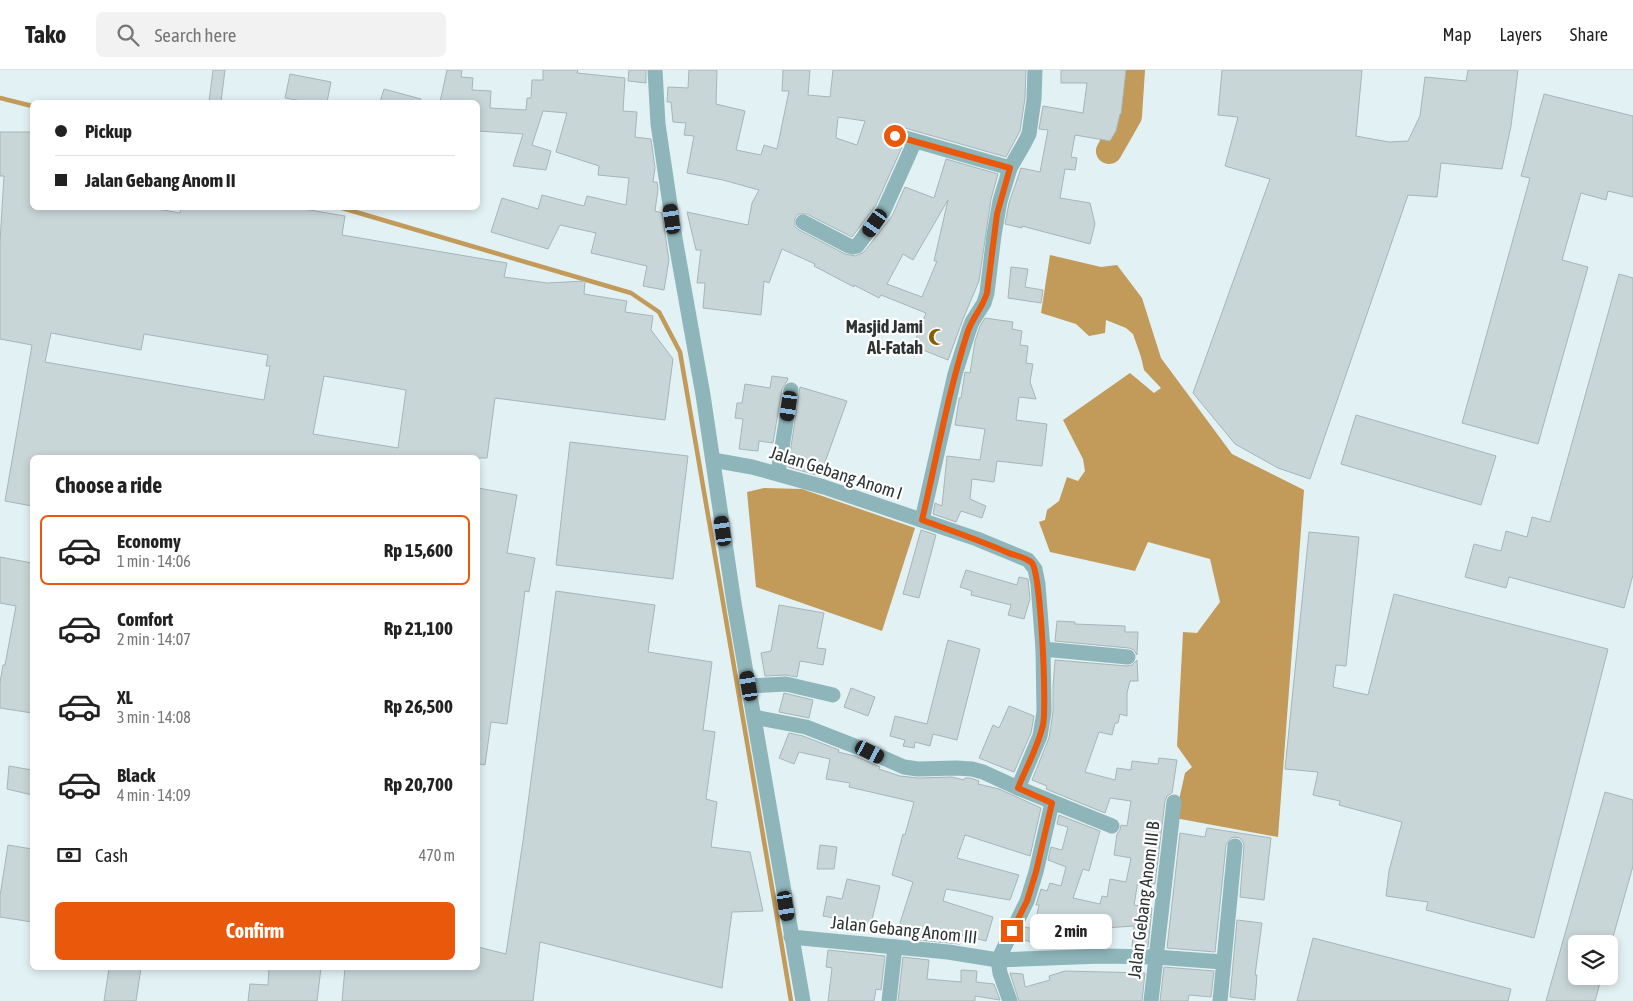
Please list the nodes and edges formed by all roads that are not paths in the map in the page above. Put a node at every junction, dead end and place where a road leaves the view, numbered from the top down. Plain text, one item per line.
1 (655, 70) edge
2 (1035, 70) edge
3 (895, 136) dead end
4 (915, 141) junction
5 (1010, 168) junction
6 (803, 222) dead end
7 (791, 390) dead end
8 (713, 460) junction
9 (778, 473) junction
10 (922, 520) junction
11 (1042, 649) junction
12 (1128, 657) dead end
13 (749, 686) junction
14 (832, 695) dead end
15 (754, 717) junction
16 (1018, 788) junction
17 (1174, 802) dead end
18 (1052, 803) junction
19 (1112, 826) dead end
20 (1234, 846) dead end
21 (791, 937) junction
22 (895, 947) junction
23 (1156, 958) junction
24 (998, 960) junction
25 (1223, 962) junction
26 (803, 1001) edge
27 (889, 1001) edge
28 (1010, 1001) edge
29 (1151, 1001) edge
30 (1220, 1001) edge

1 - 8 street
2 - 5 street
3 - 4 street
4 - 5 street
4 - 6 street
5 - 10 street
7 - 9 street
8 - 9 street, Jalan Gebang Anom I
8 - 13 street
9 - 10 street, Jalan Gebang Anom I
10 - 11 street, Jalan Gebang Anom I
11 - 12 street
11 - 16 street
13 - 14 street
13 - 15 street
15 - 16 street
15 - 21 street
16 - 18 street
17 - 23 street, Jalan Gebang Anom III B
18 - 19 street
18 - 24 street
20 - 25 street
21 - 22 street, Jalan Gebang Anom III
21 - 26 street
22 - 24 street, Jalan Gebang Anom III
22 - 27 street
23 - 24 street, Jalan Gebang Anom III
23 - 25 street, Jalan Gebang Anom III
23 - 29 street, Jalan Gebang Anom III B
24 - 28 street
25 - 30 street

